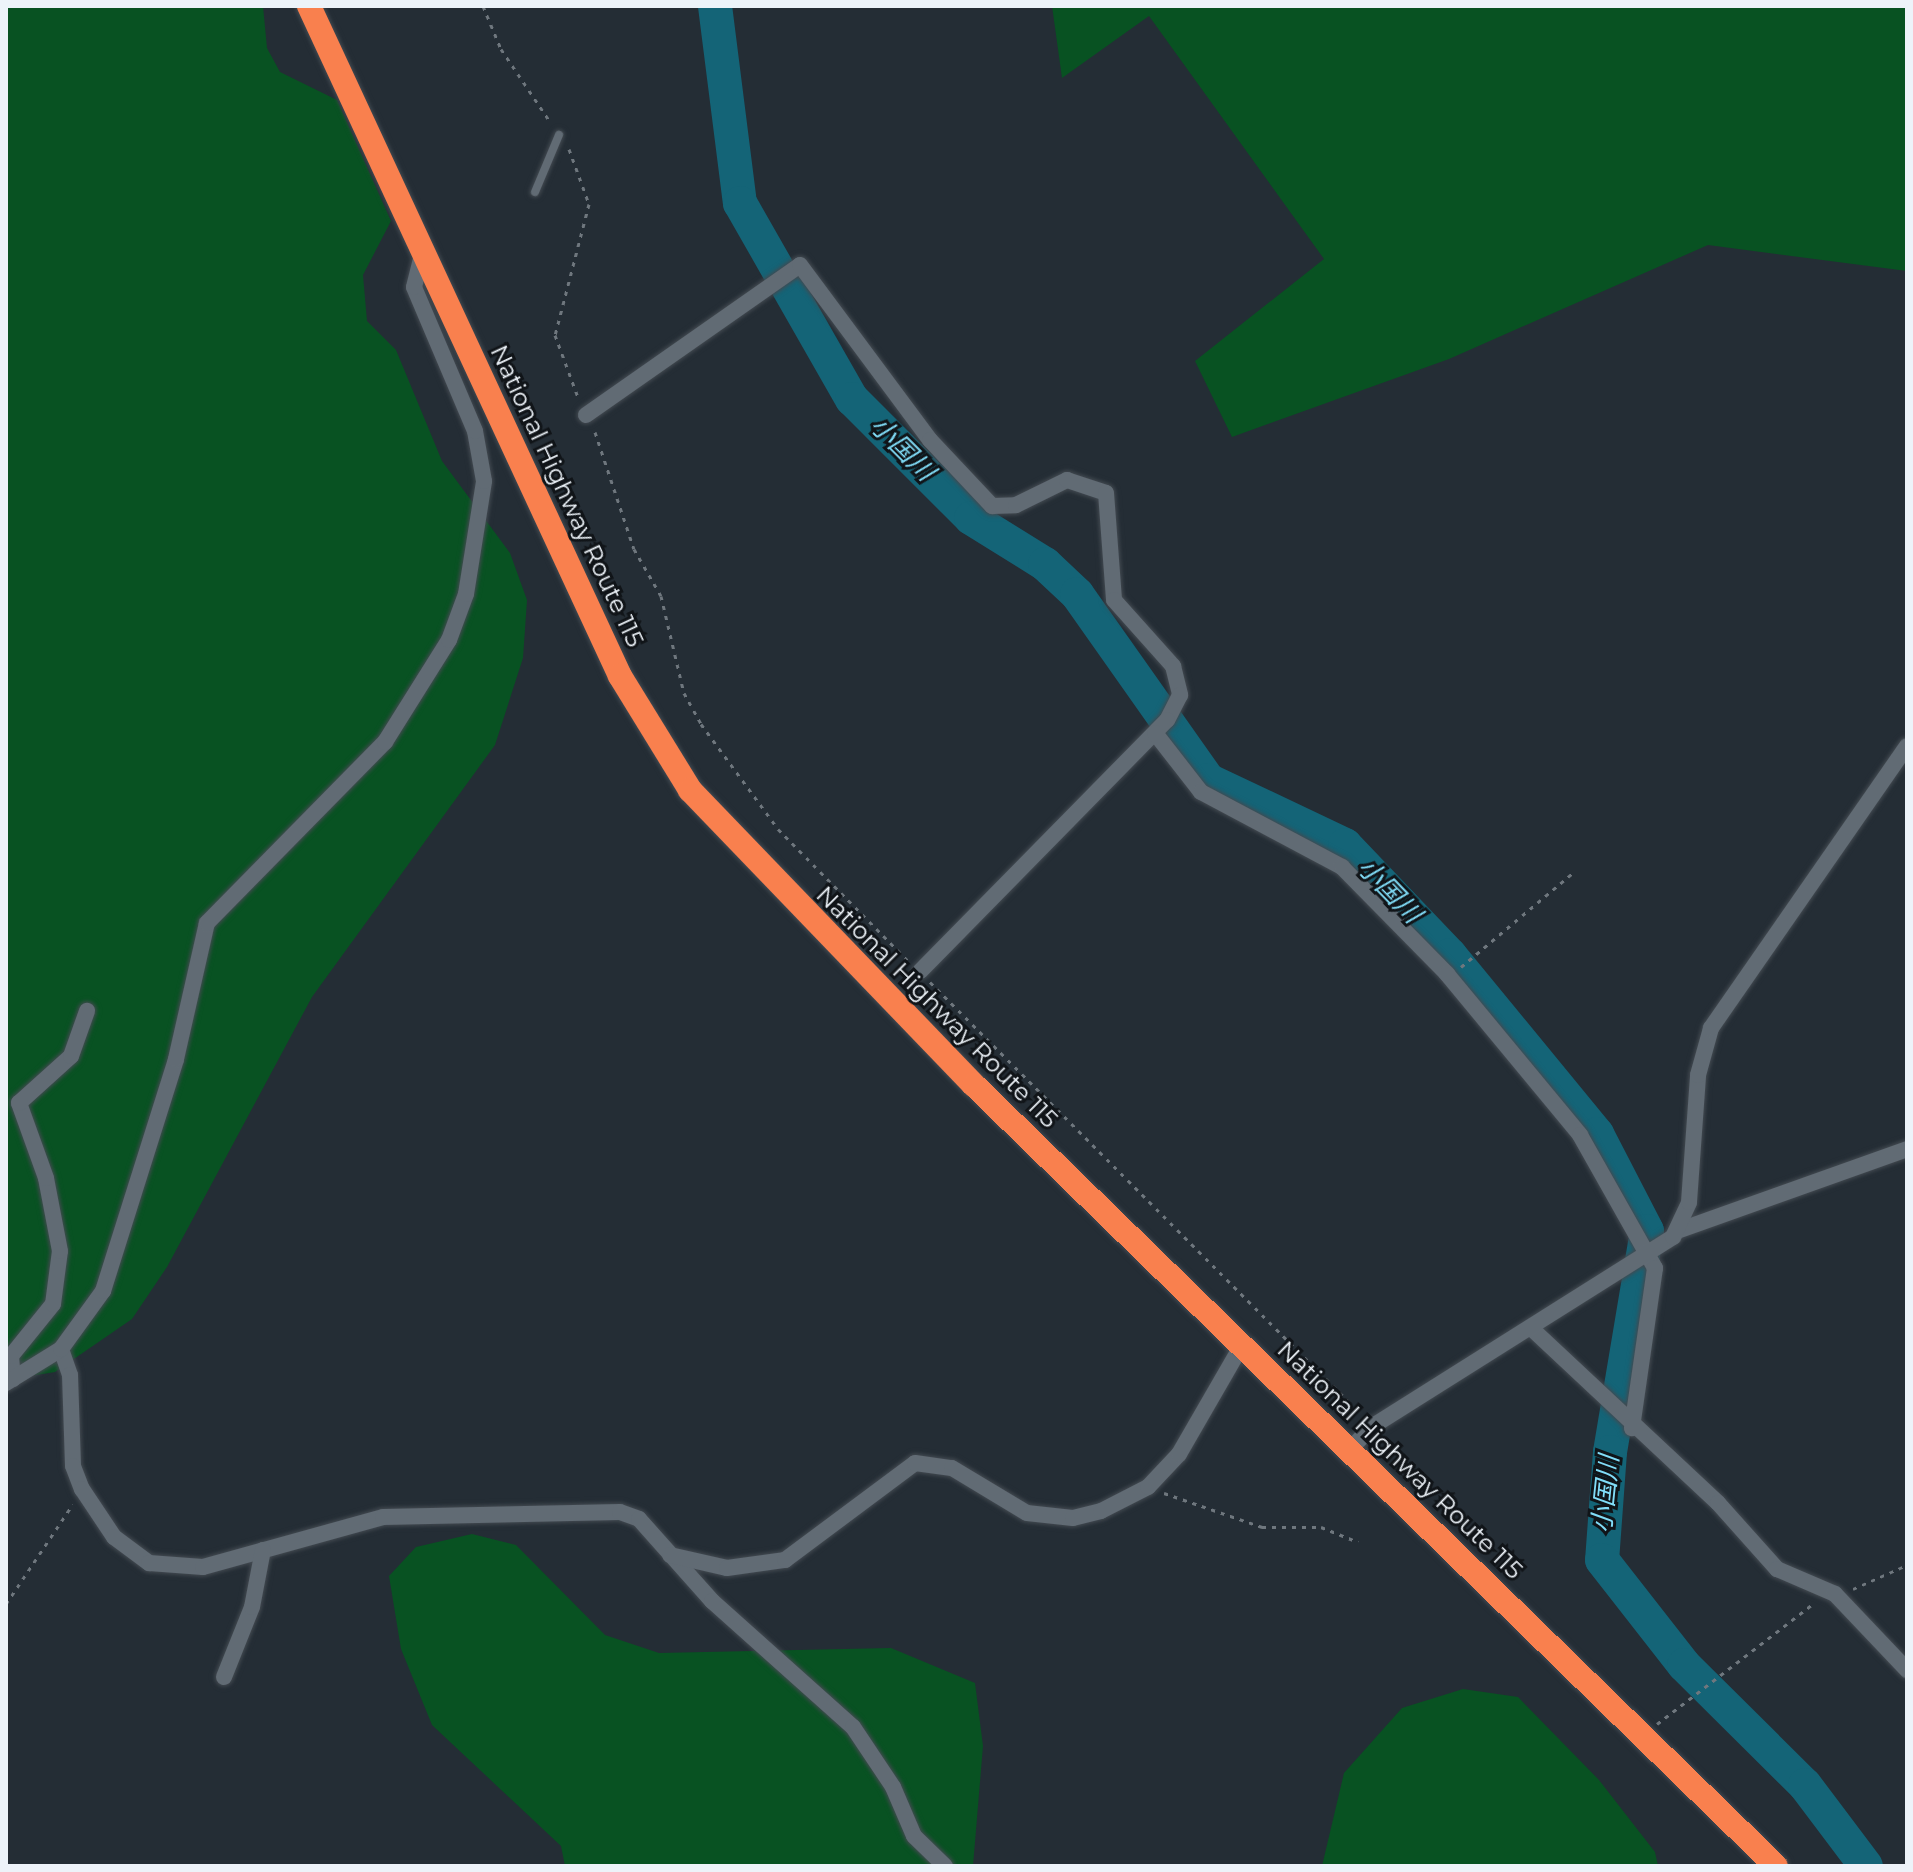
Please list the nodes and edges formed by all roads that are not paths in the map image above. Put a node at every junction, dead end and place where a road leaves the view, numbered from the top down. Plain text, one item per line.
1 (309, 6) edge
2 (559, 135) road end
3 (535, 192) dead end
4 (423, 251) junction
5 (586, 415) road end
6 (1155, 733) junction
7 (1907, 746) edge
8 (920, 971) road end
9 (87, 1011) dead end
10 (1907, 1149) edge
11 (1677, 1231) junction
12 (1649, 1255) junction
13 (1531, 1328) junction
14 (1242, 1345) junction
15 (61, 1349) junction
16 (10, 1381) edge
17 (1632, 1428) junction
18 (1350, 1449) junction
19 (263, 1550) junction
20 (670, 1555) junction
21 (1907, 1670) edge
22 (224, 1677) dead end
23 (945, 1866) edge
24 (1776, 1866) edge

1 - 4 highway, National Highway Route 115
2 - 3 lane
4 - 14 highway, National Highway Route 115
4 - 15 street
5 - 6 street
6 - 8 street
6 - 12 street
7 - 11 street
9 - 16 street
10 - 11 street
11 - 12 street
12 - 13 street
12 - 17 street
13 - 17 street
13 - 18 street
14 - 18 highway, National Highway Route 115
14 - 20 street
15 - 16 street
15 - 19 street
17 - 21 street
18 - 24 highway, National Highway Route 115
19 - 20 street
19 - 22 street
20 - 23 street

